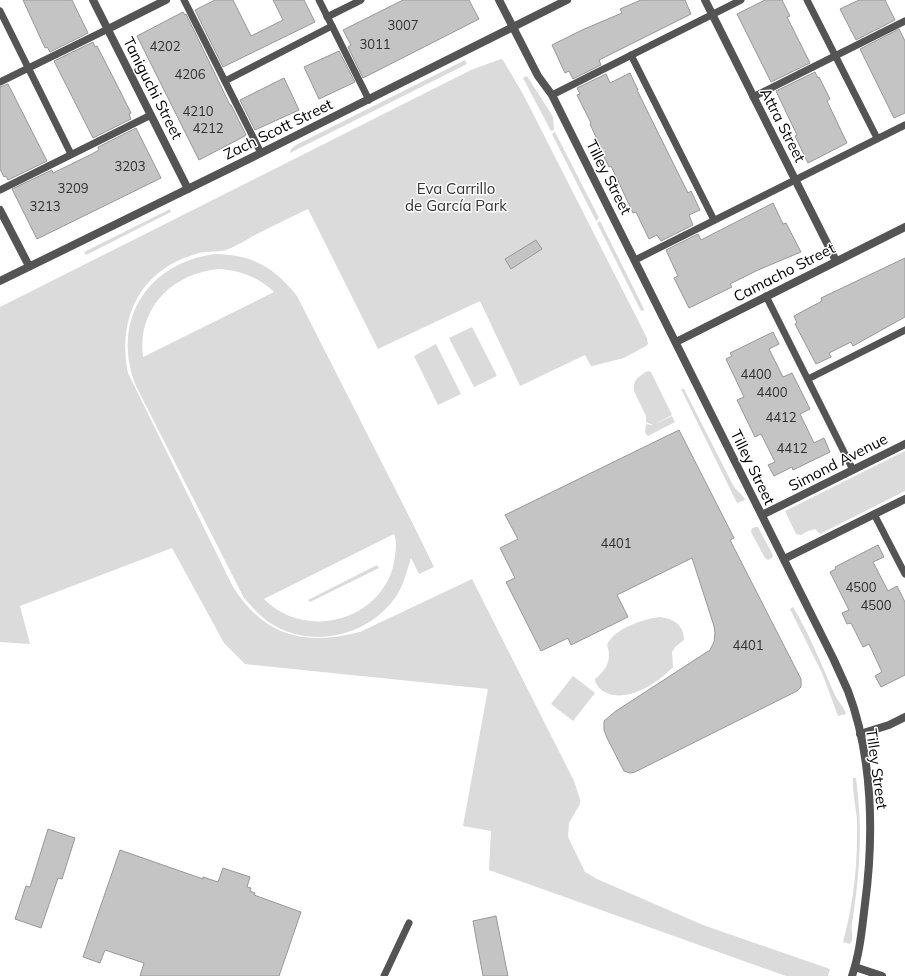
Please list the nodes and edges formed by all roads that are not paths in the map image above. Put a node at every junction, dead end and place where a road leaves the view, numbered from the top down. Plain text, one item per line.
1 (93, 0) edge
2 (166, 0) edge
3 (184, 0) edge
4 (319, 0) edge
5 (361, 0) edge
6 (499, 0) edge
7 (567, 0) edge
8 (705, 0) edge
9 (741, 0) edge
10 (807, 0) edge
11 (0, 11) edge
12 (712, 15) junction
13 (327, 17) junction
14 (905, 21) edge
15 (332, 26) junction
16 (513, 27) junction
17 (108, 28) junction
18 (631, 55) junction
19 (835, 56) junction
20 (28, 68) junction
21 (225, 81) junction
22 (0, 82) edge
23 (552, 95) junction
24 (753, 97) junction
25 (369, 100) junction
26 (151, 115) junction
27 (905, 124) edge
28 (877, 138) junction
29 (261, 153) junction
30 (71, 154) junction
31 (794, 180) junction
32 (188, 189) junction
33 (0, 190) edge
34 (0, 210) edge
35 (714, 220) junction
36 (905, 227) edge
37 (635, 260) junction
38 (836, 261) junction
39 (29, 266) junction
40 (0, 281) edge
41 (766, 296) junction
42 (905, 330) edge
43 (676, 342) junction
44 (808, 379) junction
45 (905, 444) edge
46 (853, 470) junction
47 (905, 499) edge
48 (874, 514) junction
49 (762, 515) junction
50 (784, 559) junction
51 (905, 574) edge
52 (905, 717) edge
53 (860, 734) junction
54 (409, 923) dead end
55 (855, 967) junction
56 (384, 976) edge
57 (852, 976) edge
58 (882, 976) edge

1 - 17 street, Taniguchi Street
2 - 17 street
3 - 21 lane
4 - 13 lane
5 - 13 lane
6 - 16 street, Tilley Street
7 - 16 street, Zach Scott Street
8 - 12 street, Attra Street
9 - 12 lane
10 - 19 lane
11 - 20 lane
12 - 18 lane
12 - 24 street, Attra Street
13 - 15 lane
14 - 19 lane
15 - 21 lane
15 - 25 lane
16 - 23 street, Tilley Street
16 - 25 street, Zach Scott Street
17 - 20 lane
17 - 26 street, Taniguchi Street
18 - 23 lane
18 - 35 lane
19 - 24 lane
19 - 28 lane
20 - 22 lane
20 - 30 lane
21 - 29 lane
23 - 37 street, Tilley Street
24 - 31 street, Attra Street
25 - 29 street, Zach Scott Street
26 - 30 lane
26 - 32 street, Taniguchi Street
27 - 28 lane
28 - 31 lane
29 - 32 street, Zach Scott Street
30 - 33 lane
31 - 35 lane
31 - 38 street, Attra Street
32 - 39 street, Zach Scott Street
34 - 39 street
35 - 37 lane
36 - 38 street, Camacho Street
37 - 43 street, Tilley Street
38 - 41 street, Camacho Street
39 - 40 street, Zach Scott Street
41 - 43 street, Camacho Street
41 - 44 lane
42 - 44 lane
43 - 49 street, Tilley Street
44 - 46 lane
45 - 46 street, Simond Avenue
46 - 49 street, Simond Avenue
47 - 48 street
48 - 50 street
48 - 51 lane
49 - 50 street, Tilley Street
50 - 53 street, Tilley Street
52 - 53 street
53 - 55 street, Tilley Street
54 - 56 lane
55 - 57 street, Tilley Street
55 - 58 street

